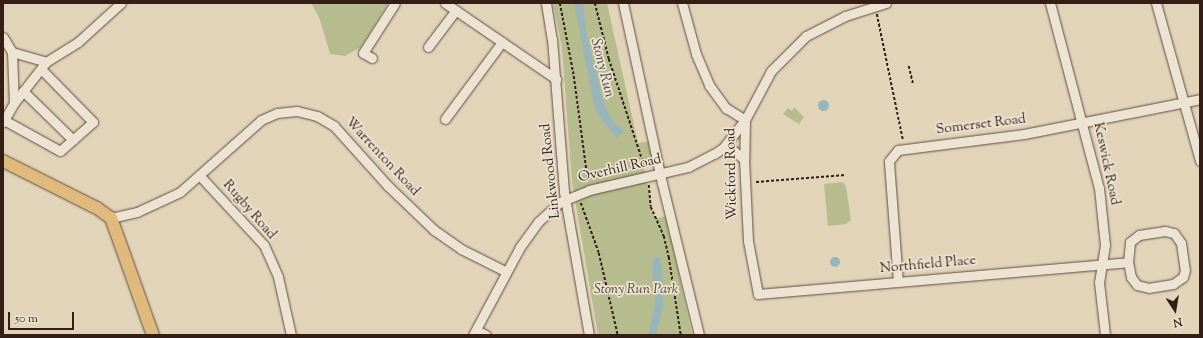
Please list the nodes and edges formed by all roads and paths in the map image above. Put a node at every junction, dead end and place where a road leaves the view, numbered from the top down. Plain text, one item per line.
1 (121, 3) edge
2 (395, 3) edge
3 (445, 3) edge
4 (546, 3) edge
5 (560, 3) edge
6 (595, 3) edge
7 (623, 3) edge
8 (682, 3) edge
9 (886, 3) edge
10 (1050, 3) edge
11 (1156, 3) edge
12 (456, 10) junction
13 (878, 15) dead end
14 (3, 37) edge
15 (502, 42) junction
16 (428, 47) dead end
17 (12, 52) junction
18 (372, 58) dead end
19 (43, 65) junction
20 (909, 66) dead end
21 (556, 80) junction
22 (913, 84) dead end
23 (23, 91) junction
24 (1200, 99) edge
25 (1184, 102) junction
26 (14, 103) junction
27 (445, 119) dead end
28 (745, 120) junction
29 (3, 121) edge
30 (1083, 123) junction
31 (73, 140) junction
32 (723, 148) junction
33 (905, 148) junction
34 (744, 158) junction
35 (1200, 161) edge
36 (3, 162) edge
37 (660, 175) junction
38 (846, 175) dead end
39 (200, 176) junction
40 (648, 177) junction
41 (756, 182) dead end
42 (589, 190) junction
43 (565, 199) junction
44 (580, 201) dead end
45 (111, 218) junction
46 (1128, 262) junction
47 (1101, 264) junction
48 (505, 271) junction
49 (898, 282) junction
50 (758, 294) joint
51 (474, 333) edge
52 (153, 335) edge
53 (291, 335) edge
54 (486, 335) edge
55 (589, 335) edge
56 (618, 335) edge
57 (681, 335) edge
58 (699, 335) edge
59 (1105, 335) edge

1 - 19 street
2 - 18 street
3 - 12 street
4 - 21 street, Linkwood Road
5 - 42 path
6 - 40 path
7 - 37 street
8 - 28 street, Wickford Road
9 - 28 street, Overhill Road
10 - 30 street, Keswick Road
11 - 25 street
12 - 15 street
12 - 16 street
13 - 33 path
14 - 17 street
15 - 21 street
15 - 27 street
17 - 19 street
17 - 26 street
19 - 23 street
19 - 31 street
20 - 22 path
21 - 43 street, Linkwood Road
23 - 26 street
23 - 31 street
24 - 25 street, Somerset Road
25 - 30 street, Somerset Road
25 - 35 street
26 - 29 street
28 - 32 street, Overhill Road
28 - 34 street, Wickford Road
29 - 31 street
30 - 33 street, Somerset Road
30 - 47 street, Keswick Road
32 - 34 street
32 - 37 street, Overhill Road
33 - 49 street
34 - 50 street, Wickford Road
36 - 45 main road
37 - 40 street, Overhill Road
37 - 58 street
38 - 41 path
39 - 45 street, Warrenton Road
39 - 48 street, Warrenton Road
39 - 53 street, Rugby Road
40 - 42 street, Overhill Road
40 - 57 path
42 - 43 street, Overhill Road
43 - 48 street, Overhill Road
43 - 55 street, Linkwood Road
44 - 56 path
45 - 52 main road
46 - 46 street
46 - 47 street, Northfield Place
47 - 49 street, Northfield Place
47 - 59 street, Keswick Road
48 - 51 street, Overhill Road
49 - 50 street, Northfield Place
51 - 54 street

